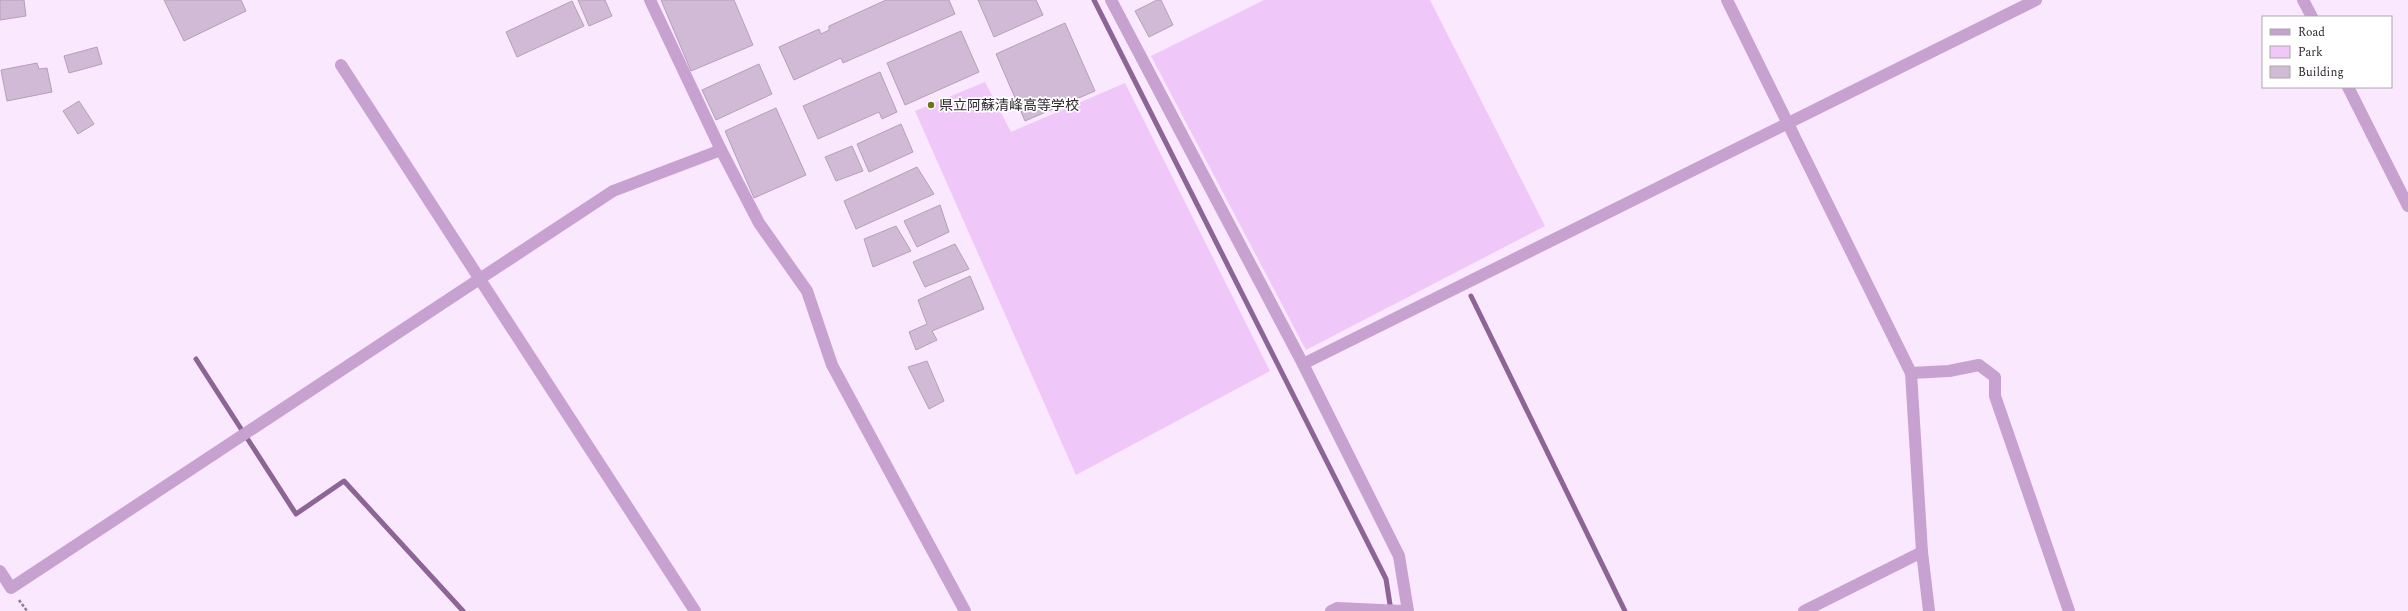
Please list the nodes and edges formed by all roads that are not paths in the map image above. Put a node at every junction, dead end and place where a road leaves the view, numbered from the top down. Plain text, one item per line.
1 (650, 0) edge
2 (1111, 0) edge
3 (1727, 0) edge
4 (2036, 0) edge
5 (2304, 0) edge
6 (2312, 16) edge
7 (341, 65) dead end
8 (2349, 88) edge
9 (1786, 123) junction
10 (721, 150) junction
11 (2408, 206) edge
12 (479, 278) junction
13 (1303, 364) junction
14 (1911, 373) junction
15 (1922, 552) junction
16 (0, 571) edge
17 (695, 611) edge
18 (965, 611) edge
19 (1331, 611) edge
20 (1403, 611) edge
21 (1408, 611) edge
22 (1804, 611) edge
23 (1929, 611) edge
24 (2069, 611) edge

1 - 10 street
2 - 13 street
3 - 9 street
4 - 9 street
5 - 6 street
7 - 12 street
8 - 11 street
9 - 13 street
9 - 14 street
10 - 12 street
10 - 18 street
12 - 16 street
12 - 17 street
13 - 21 street
14 - 15 street
14 - 24 street
15 - 22 street
15 - 23 street
19 - 20 street

